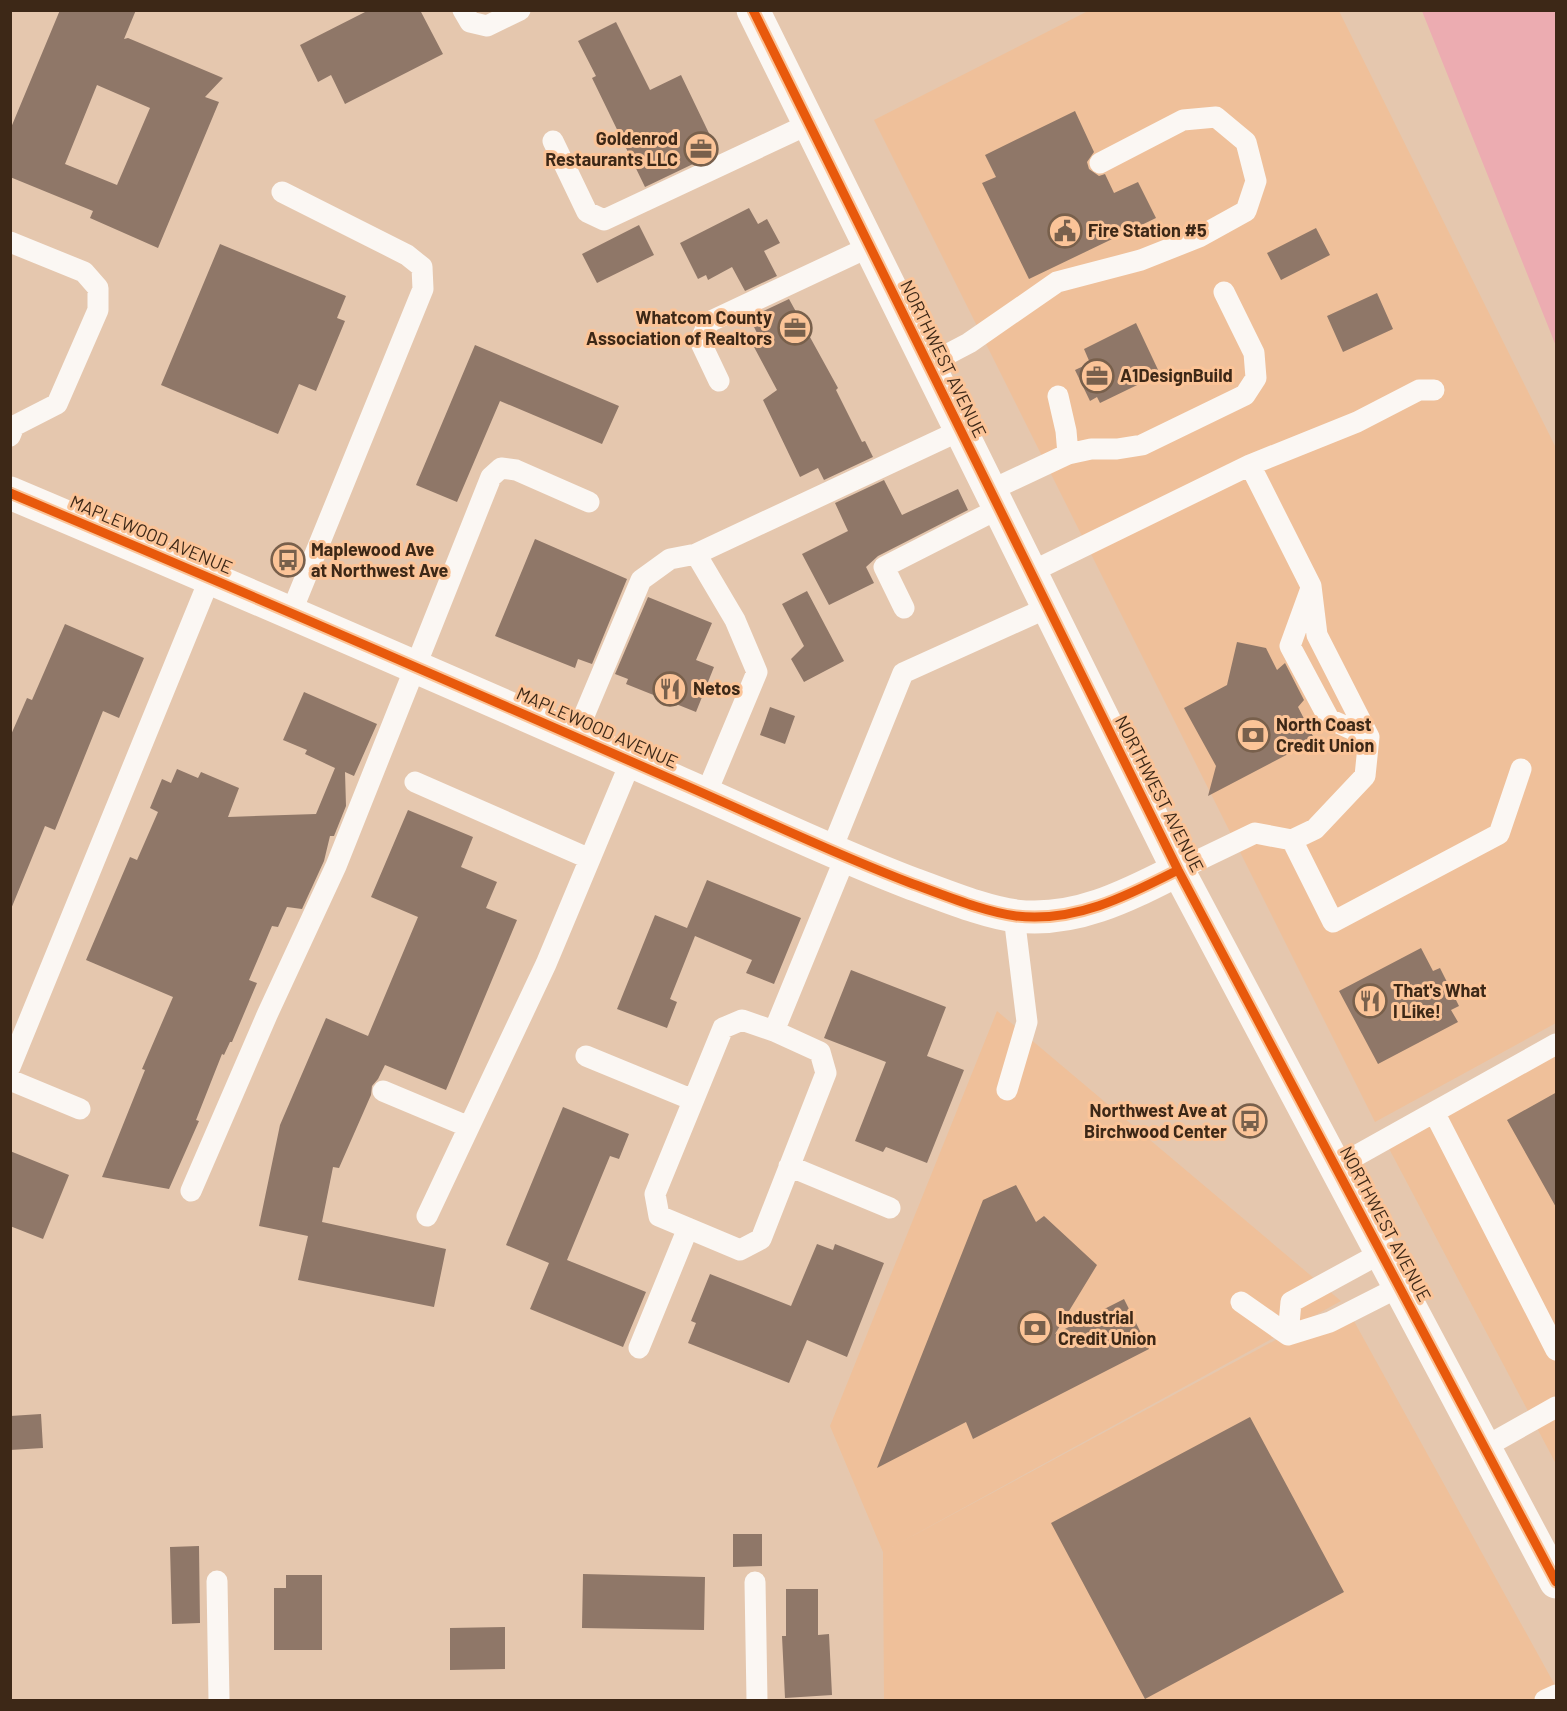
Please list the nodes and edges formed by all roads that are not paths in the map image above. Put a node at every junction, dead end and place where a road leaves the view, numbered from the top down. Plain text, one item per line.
1 (464, 10) edge
2 (520, 10) edge
3 (753, 10) edge
4 (809, 124) junction
5 (553, 141) dead end
6 (1100, 162) dead end
7 (282, 192) dead end
8 (10, 242) edge
9 (869, 247) junction
10 (1224, 292) dead end
11 (927, 365) junction
12 (719, 381) dead end
13 (1434, 390) dead end
14 (1058, 396) dead end
15 (12, 427) edge
16 (960, 430) junction
17 (1068, 454) junction
18 (1250, 465) junction
19 (10, 493) edge
20 (993, 500) junction
21 (589, 502) dead end
22 (696, 554) junction
23 (1029, 573) junction
24 (210, 578) junction
25 (1311, 586) junction
26 (904, 608) dead end
27 (1047, 608) junction
28 (291, 613) junction
29 (417, 666) junction
30 (575, 737) junction
31 (1369, 737) junction
32 (631, 761) junction
33 (1521, 769) dead end
34 (415, 782) dead end
35 (706, 794) junction
36 (1292, 840) junction
37 (838, 855) junction
38 (590, 859) junction
39 (1178, 870) junction
40 (1014, 915) junction
41 (774, 1031) junction
42 (1557, 1044) edge
43 (586, 1056) dead end
44 (10, 1067) edge
45 (10, 1080) edge
46 (1007, 1090) dead end
47 (383, 1091) dead end
48 (693, 1100) junction
49 (80, 1109) dead end
50 (1434, 1112) junction
51 (469, 1127) junction
52 (789, 1166) junction
53 (1336, 1167) junction
54 (191, 1191) dead end
55 (890, 1208) dead end
56 (427, 1216) dead end
57 (688, 1228) junction
58 (1381, 1252) junction
59 (1400, 1287) junction
60 (1241, 1302) dead end
61 (1288, 1335) junction
62 (639, 1348) dead end
63 (1557, 1350) edge
64 (1557, 1407) edge
65 (1485, 1448) junction
66 (218, 1581) dead end
67 (755, 1582) dead end
68 (1557, 1582) edge
69 (1557, 1695) edge
70 (219, 1701) edge
71 (757, 1701) edge
72 (1545, 1701) edge

1 - 2 lane
3 - 4 main road, NORTHWEST AVENUE
4 - 5 lane
4 - 9 main road, NORTHWEST AVENUE
6 - 11 lane
7 - 28 lane
8 - 15 lane
9 - 11 main road, NORTHWEST AVENUE
9 - 12 lane
10 - 17 lane
11 - 16 main road, NORTHWEST AVENUE
13 - 18 lane
14 - 17 lane
16 - 20 main road, NORTHWEST AVENUE
16 - 22 lane
17 - 20 lane
18 - 23 lane
18 - 25 lane
19 - 24 main road, MAPLEWOOD AVENUE
20 - 23 main road, NORTHWEST AVENUE
20 - 26 lane
21 - 29 lane
22 - 30 lane
22 - 35 lane
23 - 27 main road, NORTHWEST AVENUE
24 - 28 main road, MAPLEWOOD AVENUE
24 - 44 lane
25 - 31 lane
25 - 31 lane
27 - 37 lane
27 - 39 main road, NORTHWEST AVENUE
28 - 29 main road, MAPLEWOOD AVENUE
29 - 30 main road, MAPLEWOOD AVENUE
29 - 54 lane
30 - 32 main road, MAPLEWOOD AVENUE
31 - 36 lane
32 - 35 main road, MAPLEWOOD AVENUE
32 - 38 lane
33 - 36 lane
34 - 38 lane
35 - 37 main road, MAPLEWOOD AVENUE
36 - 39 lane
37 - 40 main road, MAPLEWOOD AVENUE
37 - 41 lane
38 - 51 lane
39 - 40 main road, MAPLEWOOD AVENUE
39 - 53 main road, NORTHWEST AVENUE
40 - 46 lane
41 - 48 lane
41 - 52 lane
42 - 50 lane
43 - 48 lane
45 - 49 lane
47 - 51 lane
48 - 57 lane
50 - 53 lane
50 - 63 lane
51 - 56 lane
52 - 55 lane
52 - 57 lane
53 - 58 main road, NORTHWEST AVENUE
57 - 62 lane
58 - 59 main road, NORTHWEST AVENUE
58 - 61 lane
59 - 61 lane
59 - 65 main road, NORTHWEST AVENUE
60 - 61 lane
64 - 65 lane
65 - 68 main road, NORTHWEST AVENUE
66 - 70 lane
67 - 71 lane
69 - 72 lane

